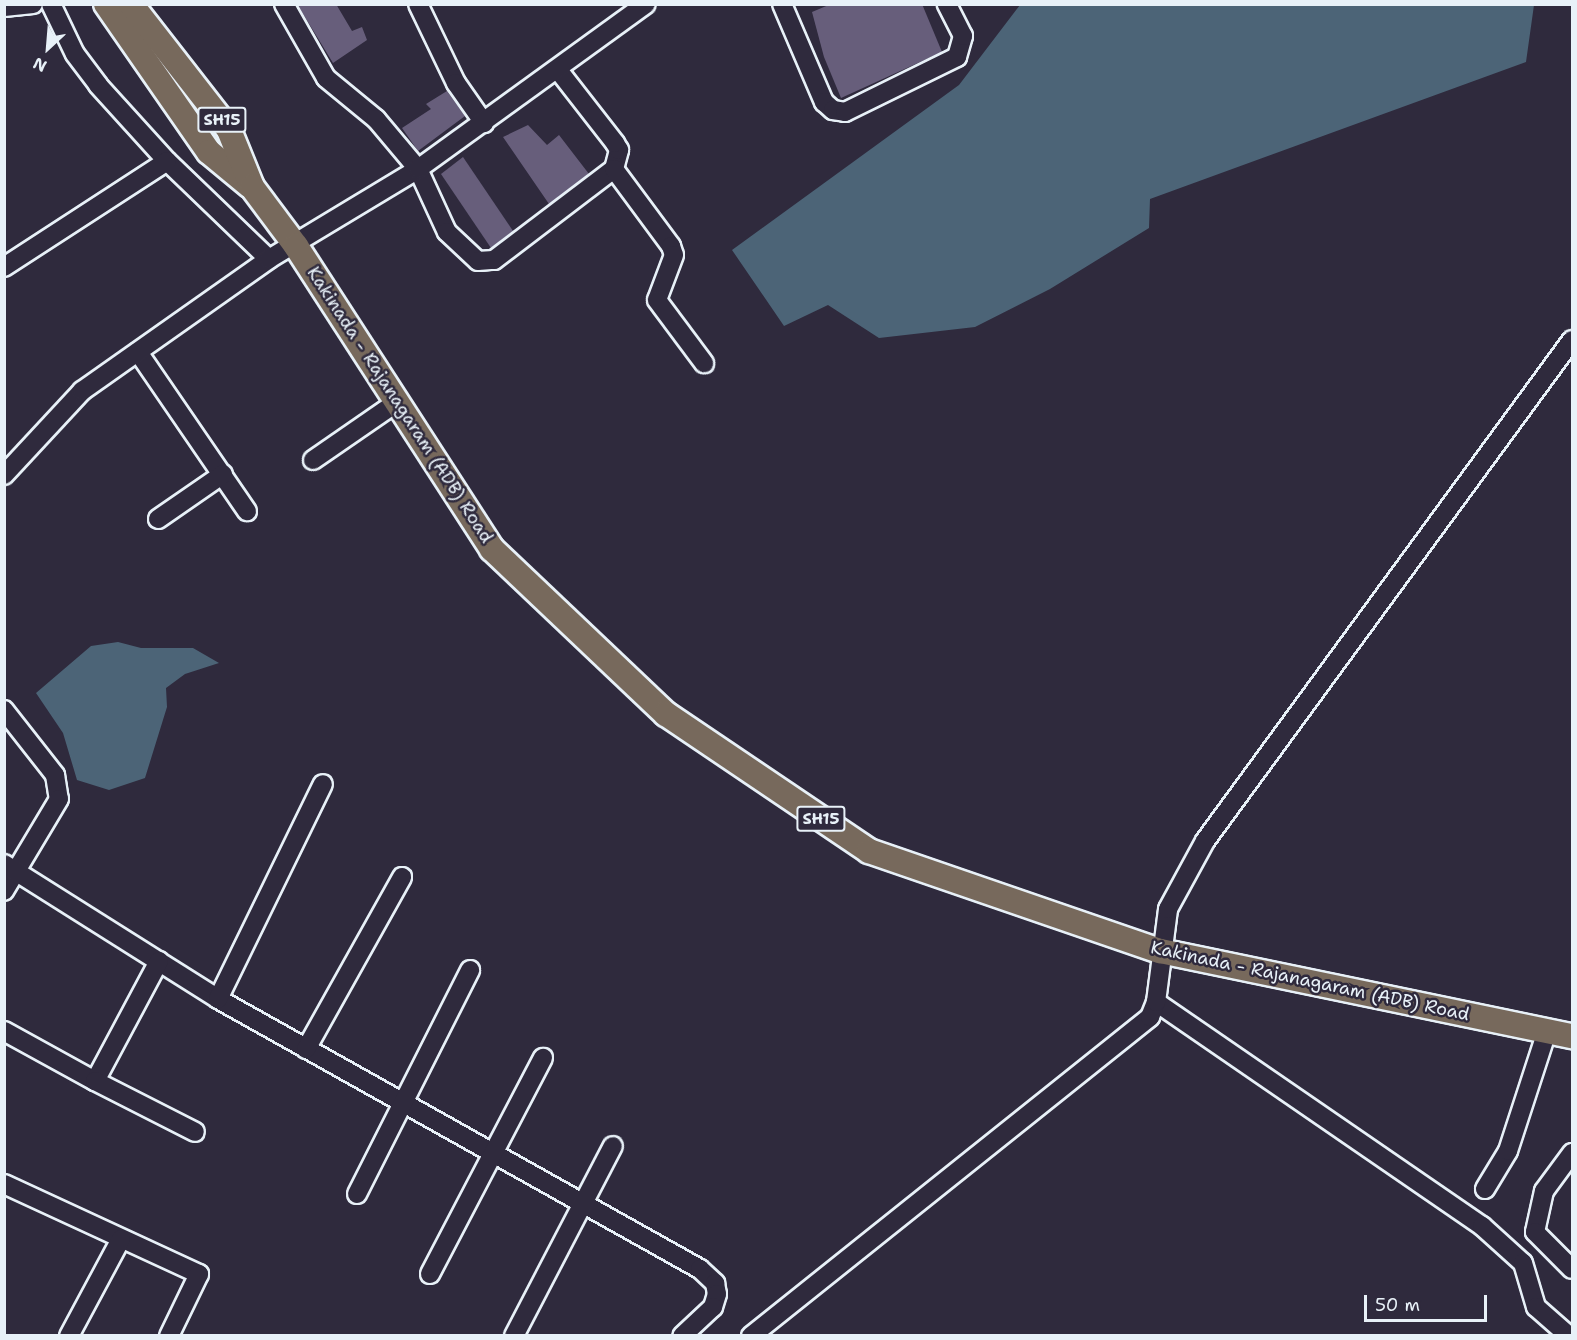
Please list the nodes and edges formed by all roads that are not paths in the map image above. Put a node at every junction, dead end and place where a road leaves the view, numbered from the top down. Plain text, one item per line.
1 (33, 4) edge
2 (51, 4) edge
3 (106, 4) edge
4 (131, 4) edge
5 (284, 4) edge
6 (418, 4) edge
7 (646, 4) edge
8 (782, 4) edge
9 (947, 4) edge
10 (4, 7) edge
11 (559, 71) junction
12 (484, 123) junction
13 (167, 161) junction
14 (418, 169) junction
15 (614, 169) junction
16 (252, 187) junction
17 (296, 246) junction
18 (269, 259) junction
19 (4, 267) edge
20 (1572, 340) edge
21 (138, 352) junction
22 (704, 363) dead end
23 (397, 402) junction
24 (314, 460) dead end
25 (223, 474) junction
26 (4, 475) edge
27 (247, 511) dead end
28 (158, 519) dead end
29 (4, 710) edge
30 (323, 784) dead end
31 (10, 868) edge
32 (402, 878) dead end
33 (4, 891) edge
34 (1160, 951) junction
35 (159, 962) junction
36 (470, 970) dead end
37 (218, 999) junction
38 (1156, 1002) junction
39 (4, 1031) edge
40 (1547, 1031) junction
41 (1572, 1036) edge
42 (306, 1048) junction
43 (543, 1058) dead end
44 (95, 1081) junction
45 (403, 1103) junction
46 (195, 1132) dead end
47 (613, 1146) dead end
48 (493, 1153) junction
49 (1572, 1153) edge
50 (4, 1184) edge
51 (1485, 1190) dead end
52 (357, 1194) dead end
53 (583, 1204) junction
54 (122, 1239) junction
55 (1572, 1269) edge
56 (430, 1274) dead end
57 (69, 1335) edge
58 (169, 1335) edge
59 (514, 1335) edge
60 (682, 1335) edge
61 (751, 1335) edge
62 (1569, 1335) edge

1 - 10 street
2 - 13 street
3 - 16 main road, SH15
4 - 16 main road, Kakinada - Rajanagaram (ADB) Road / SH15
5 - 14 street
6 - 12 street
7 - 11 street
8 - 9 street
11 - 12 street
11 - 15 street
12 - 14 street
13 - 18 street
13 - 19 street
14 - 15 street
14 - 17 street
15 - 22 street
16 - 17 main road, Kakinada - Rajanagaram (ADB) Road / SH15
17 - 18 street
17 - 23 main road, Kakinada - Rajanagaram (ADB) Road / SH15
18 - 21 street
20 - 34 street
21 - 25 street
21 - 26 street
23 - 24 street
23 - 34 main road, Kakinada - Rajanagaram (ADB) Road / SH15
25 - 27 street
25 - 28 street
29 - 31 street
30 - 37 street
31 - 33 street
31 - 35 street
32 - 42 street
34 - 38 street
34 - 40 main road, Kakinada - Rajanagaram (ADB) Road / SH15
35 - 37 street
35 - 44 street
36 - 45 street
37 - 42 street
38 - 61 street
38 - 62 street
39 - 44 street
40 - 41 main road, Kakinada - Rajanagaram (ADB) Road / SH15
40 - 51 street
42 - 45 street
43 - 48 street
44 - 46 street
45 - 48 street
45 - 52 street
47 - 53 street
48 - 53 street
48 - 56 street
49 - 55 street
50 - 54 street
53 - 59 street
53 - 60 street
54 - 57 street
54 - 58 street

